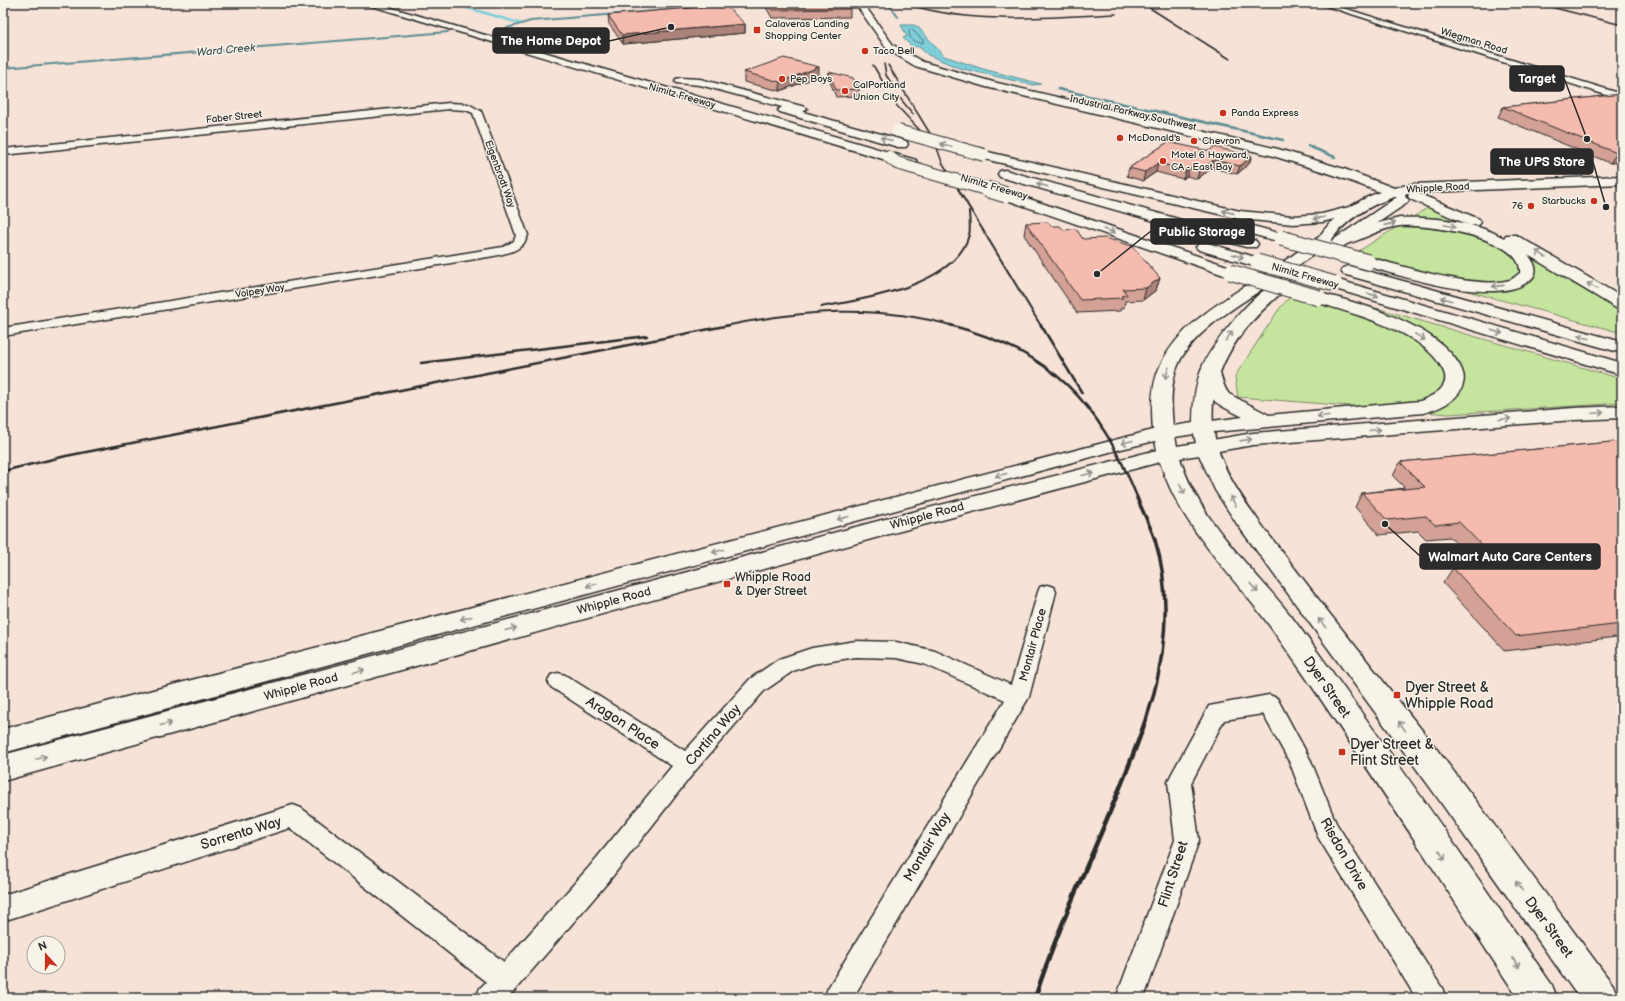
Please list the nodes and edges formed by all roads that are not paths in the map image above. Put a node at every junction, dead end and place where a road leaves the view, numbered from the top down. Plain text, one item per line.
1 (366, 3) edge
2 (377, 3) edge
3 (391, 3) edge
4 (859, 3) edge
5 (1320, 3) edge
6 (887, 27) dead end
7 (1031, 91) junction
8 (1622, 97) edge
9 (468, 106) joint
10 (869, 134) junction
11 (3, 152) edge
12 (984, 155) junction
13 (889, 157) junction
14 (958, 161) dead end
15 (911, 163) junction
16 (994, 171) dead end
17 (1622, 180) edge
18 (1622, 188) edge
19 (1002, 192) junction
20 (1403, 193) junction
21 (1357, 209) junction
22 (1173, 238) dead end
23 (1342, 240) junction
24 (1188, 242) dead end
25 (1276, 244) junction
26 (516, 246) joint
27 (1622, 304) edge
28 (3, 332) edge
29 (1622, 348) edge
30 (1622, 369) edge
31 (1210, 370) junction
32 (1622, 412) edge
33 (1266, 421) junction
34 (1205, 437) junction
35 (1167, 443) junction
36 (1047, 592) dead end
37 (558, 681) dead end
38 (1018, 697) junction
39 (1269, 704) joint
40 (3, 741) edge
41 (687, 764) junction
42 (3, 768) edge
43 (3, 908) edge
44 (498, 989) edge
45 (838, 998) edge
46 (1130, 998) edge
47 (1432, 998) edge
48 (1540, 998) edge
49 (1600, 998) edge

1 - 13 main road, Nimitz Freeway
2 - 15 main road
3 - 10 main road
4 - 7 main road, Industrial Parkway Southwest
5 - 8 street, Wiegman Road
6 - 7 main road, Industrial Parkway Southwest
7 - 20 main road, Industrial Parkway Southwest
9 - 11 street, Faber Street
9 - 26 street, Eigenbrodt Way
12 -> 10 main road, Nimitz Freeway, bridge
14 -> 10 main road, Nimitz Freeway
21 -> 12 main road
12 - 25 main road
13 - 15 main road, Nimitz Freeway
13 - 19 main road, bridge
15 - 19 main road, Nimitz Freeway
25 -> 16 main road, Nimitz Freeway
17 - 20 main road, Whipple Road
18 - 20 main road, Whipple Road
19 - 22 main road, Nimitz Freeway
19 -> 33 main road, bridge
20 - 21 main road, Whipple Road
20 - 23 main road, Whipple Road
27 -> 20 main road, Industrial Parkway Southwest
21 -> 35 main road, Whipple Road
23 -> 25 main road, bridge
31 -> 23 main road, Whipple Road
24 -> 30 main road, Nimitz Freeway, bridge
29 -> 25 main road, Nimitz Freeway
26 - 28 street, Volpey Way
31 - 33 main road
31 - 34 main road, Whipple Road
34 -> 32 main road
33 - 34 main road
34 - 35 main road, Whipple Road
49 -> 34 main road, Dyer Street
35 -> 40 main road, Whipple Road
42 -> 35 main road, Whipple Road
35 -> 48 main road, Dyer Street
36 - 38 street, Montair Place
37 - 41 street, Aragon Place
38 - 41 street, Cortina Way
38 - 45 street, Montair Way
39 - 46 street, Flint Street
39 - 47 street, Risdon Drive
41 - 44 street, Cortina Way
43 - 44 street, Sorrento Way

